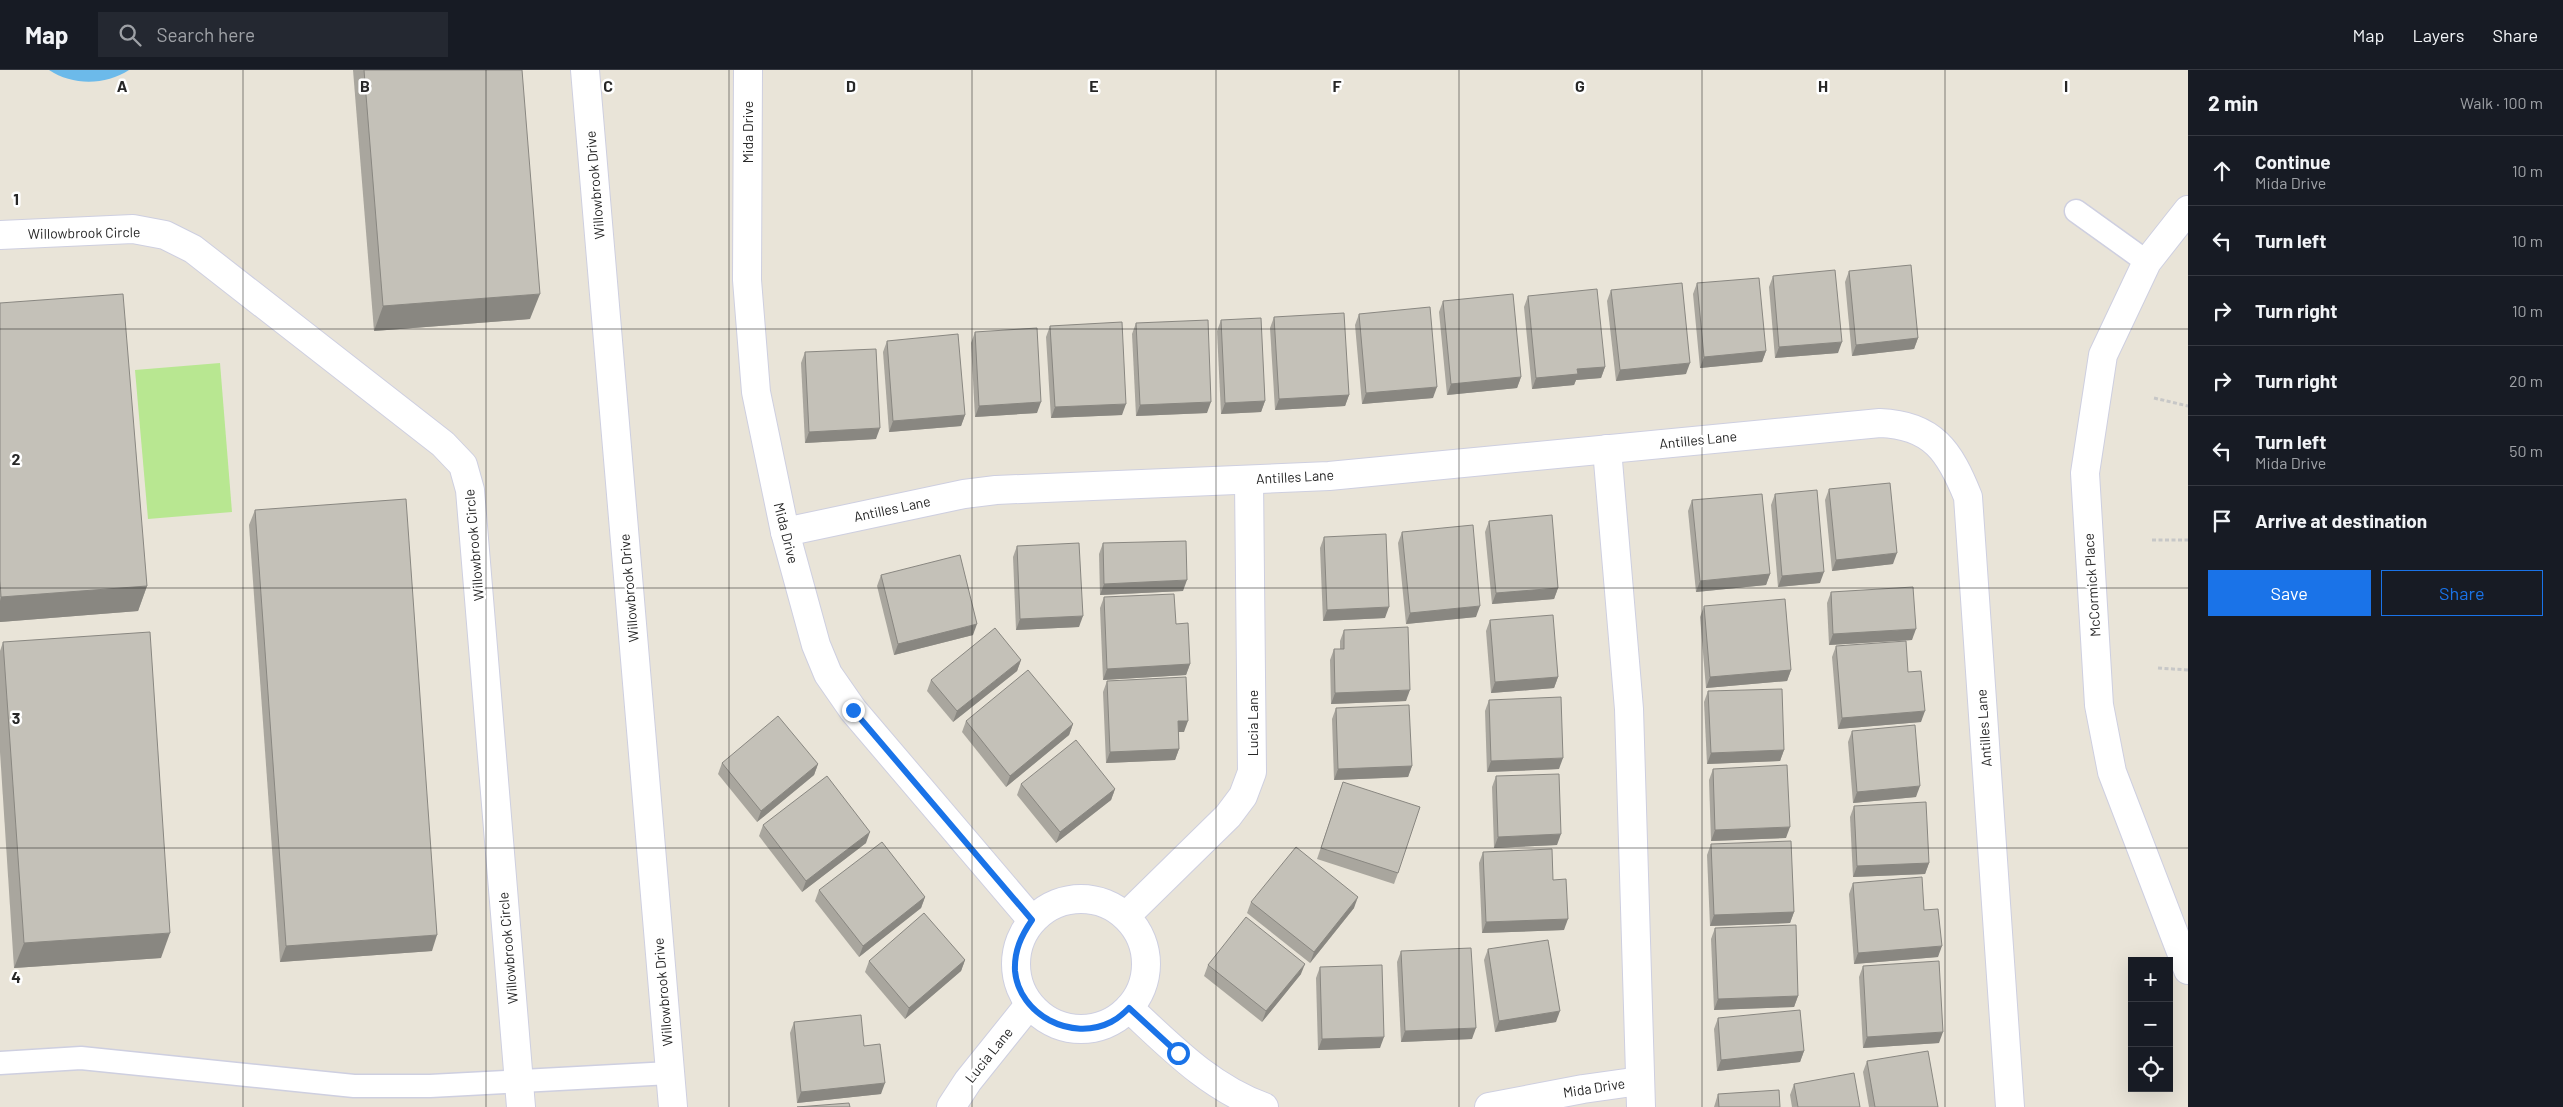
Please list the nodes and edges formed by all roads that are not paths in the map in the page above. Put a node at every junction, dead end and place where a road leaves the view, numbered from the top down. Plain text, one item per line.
1 (585, 70) edge
2 (748, 70) edge
3 (2188, 210) edge
4 (2076, 211) dead end
5 (0, 235) edge
6 (2147, 262) junction
7 (1607, 449) junction
8 (1248, 480) junction
9 (784, 532) junction
10 (1126, 916) junction
11 (1032, 920) junction
12 (2188, 970) edge
13 (1029, 1005) junction
14 (1129, 1008) junction
15 (0, 1063) edge
16 (670, 1073) junction
17 (519, 1080) junction
18 (1641, 1094) edge
19 (521, 1107) edge
20 (673, 1107) edge
21 (951, 1107) edge
22 (1264, 1107) edge
23 (1489, 1107) edge
24 (2010, 1107) edge

1 - 16 street, Willowbrook Drive
2 - 9 street, Mida Drive
3 - 6 street, McCormick Place
4 - 6 lane
5 - 17 street, Willowbrook Circle
6 - 12 street, McCormick Place
7 - 8 street, Antilles Lane
7 - 18 street
7 - 24 street, Antilles Lane
8 - 9 street, Antilles Lane
8 - 10 street, Lucia Lane
9 - 11 street, Mida Drive
10 - 11 street
10 - 14 street
11 - 13 street
13 - 14 street
13 - 21 street, Lucia Lane
14 - 22 street
15 - 17 lane
16 - 17 lane
16 - 20 street, Willowbrook Drive
17 - 19 street, Willowbrook Circle
18 - 23 street, Mida Drive

